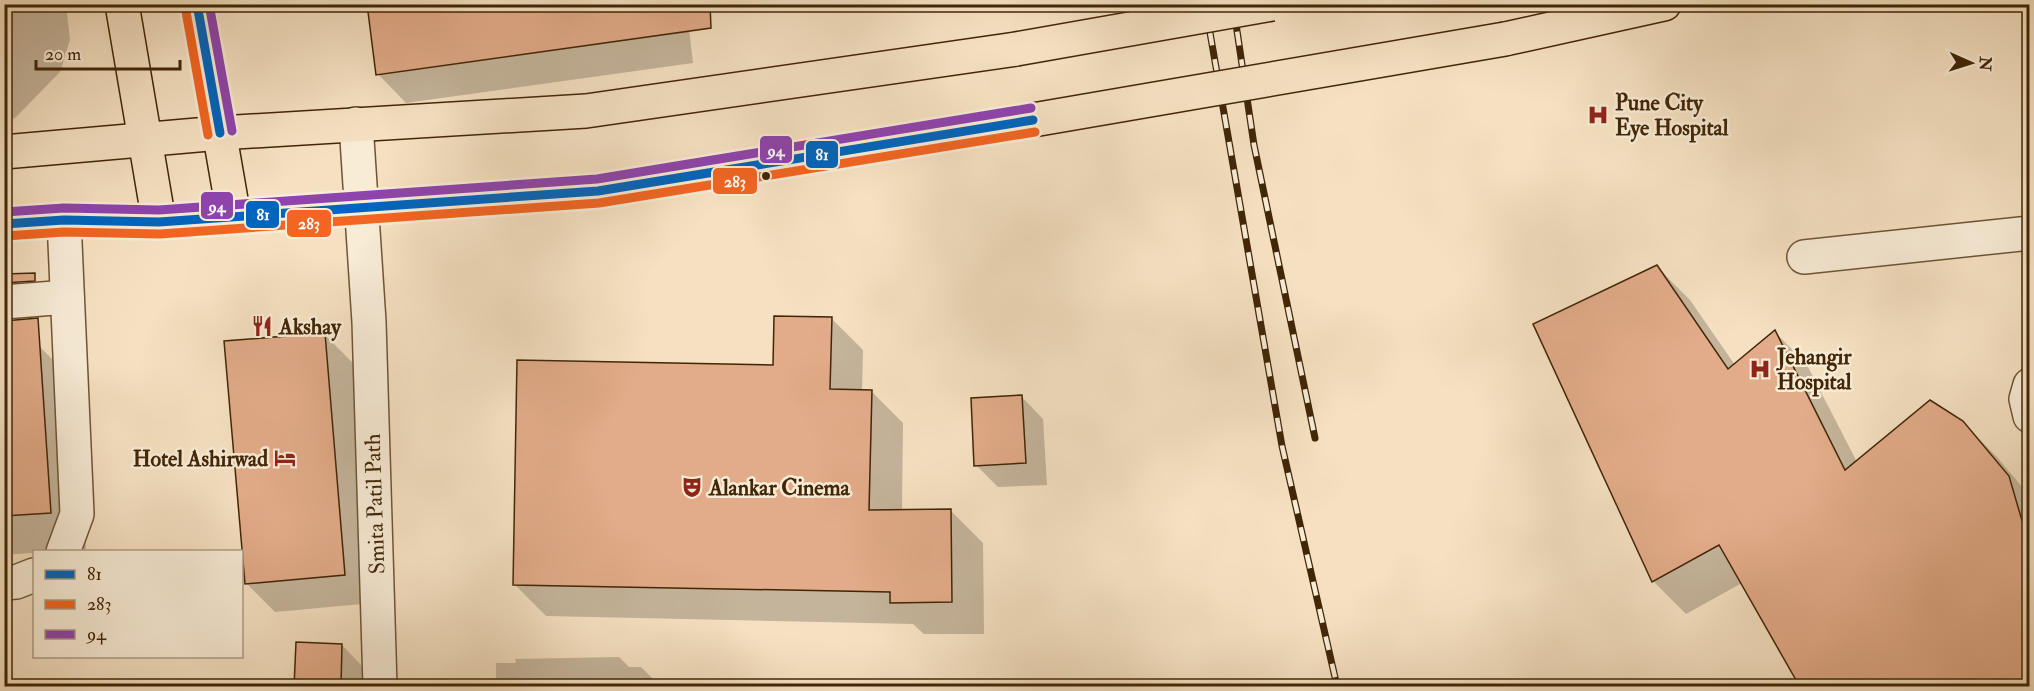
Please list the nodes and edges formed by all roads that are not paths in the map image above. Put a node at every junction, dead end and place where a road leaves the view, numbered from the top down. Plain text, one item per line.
1 (122, 4) edge
2 (197, 4) edge
3 (1272, 4) edge
4 (1664, 4) edge
5 (356, 124) junction
6 (220, 133) junction
7 (146, 139) junction
8 (4, 152) edge
9 (360, 207) junction
10 (234, 217) junction
11 (63, 220) junction
12 (159, 222) junction
13 (4, 224) edge
14 (2030, 233) edge
15 (1804, 257) dead end
16 (67, 297) junction
17 (4, 302) edge
18 (2030, 385) edge
19 (2030, 416) edge
20 (64, 550) edge
21 (33, 575) edge
22 (4, 583) edge
23 (380, 687) edge

1 - 7 main road
2 - 6 main road
3 - 5 main road, bridge
4 - 9 main road, bridge
5 - 6 main road
5 - 9 street, Smita Patil Path
6 - 7 main road
6 - 10 main road
7 - 8 main road
7 - 12 main road
9 - 10 main road
9 - 23 street, Smita Patil Path
10 - 12 main road
11 - 12 main road
11 - 13 main road
11 - 16 street
14 - 15 street
16 - 17 street
16 - 20 street
18 - 19 street
21 - 22 street

